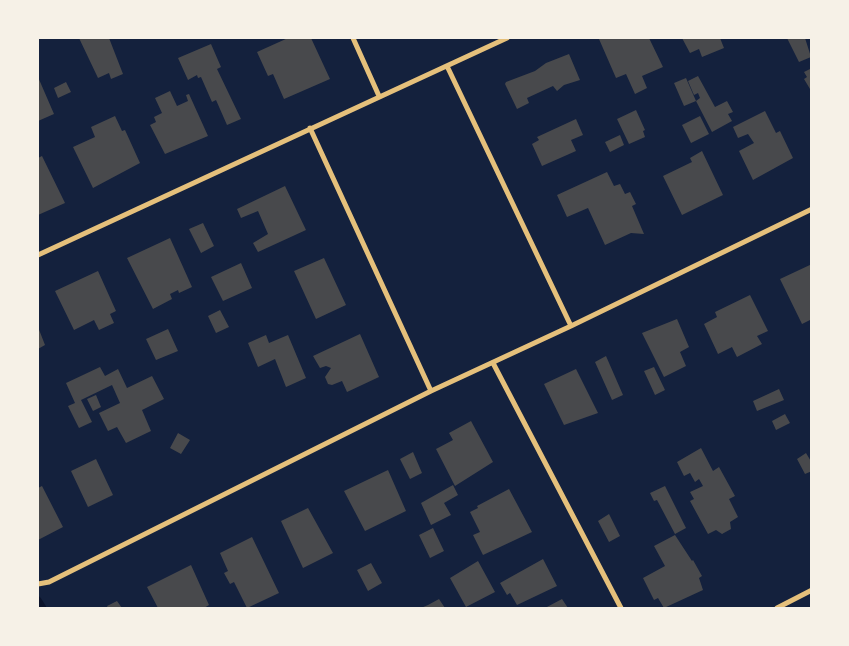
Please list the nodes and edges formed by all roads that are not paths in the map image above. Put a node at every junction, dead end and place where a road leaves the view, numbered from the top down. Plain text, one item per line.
1 (353, 38) edge
2 (507, 38) edge
3 (448, 66) junction
4 (379, 96) junction
5 (310, 128) junction
6 (812, 209) edge
7 (38, 255) edge
8 (571, 326) junction
9 (493, 363) junction
10 (431, 392) junction
11 (38, 584) edge
12 (812, 590) edge
13 (621, 608) edge
14 (777, 608) edge

1 - 4 street
2 - 3 street
3 - 4 street
3 - 8 street
4 - 5 street
5 - 7 street
5 - 10 street
6 - 8 street
8 - 9 street
9 - 10 street
9 - 13 street
10 - 11 street
12 - 14 street

